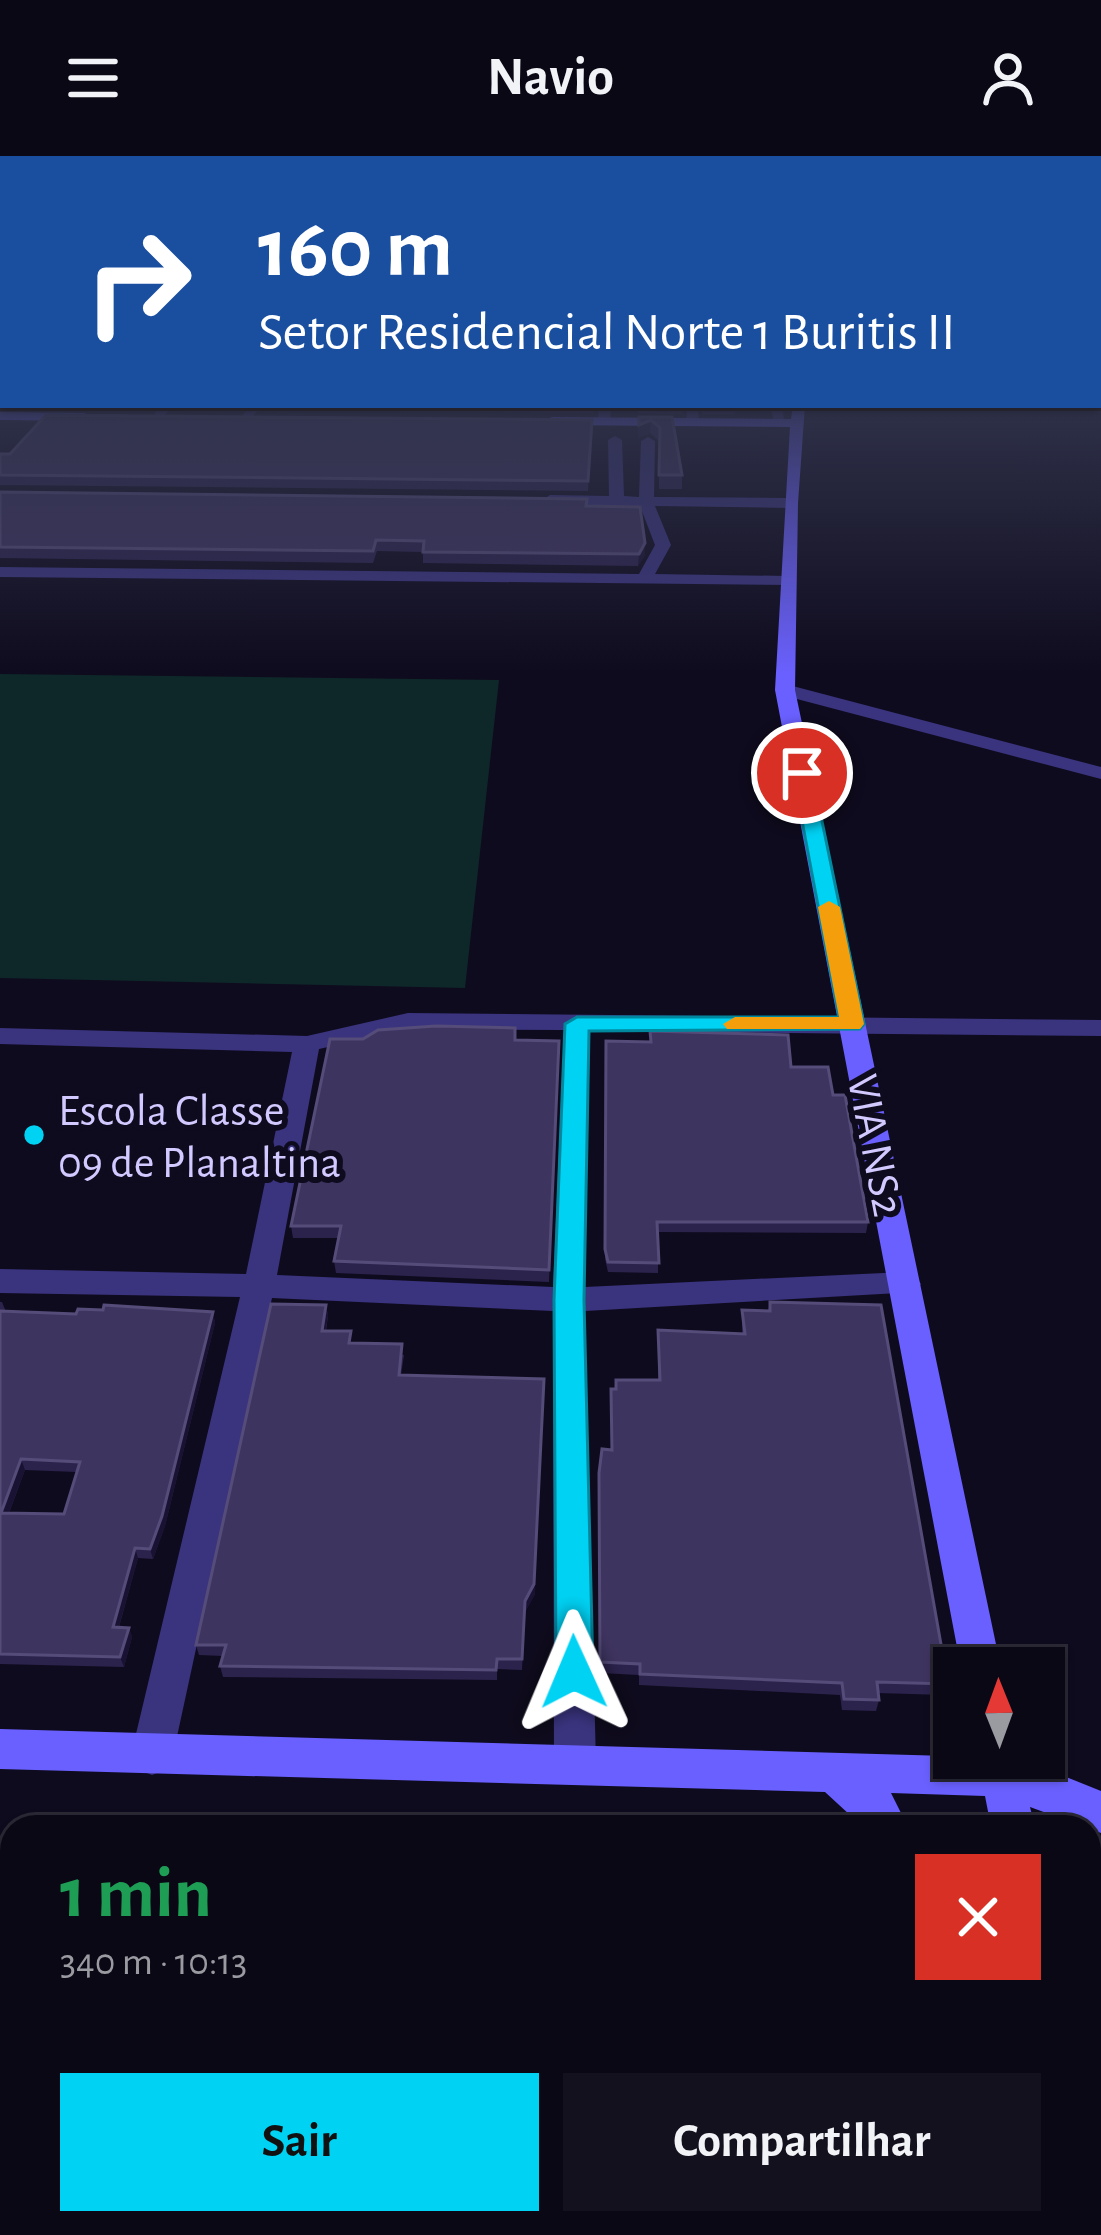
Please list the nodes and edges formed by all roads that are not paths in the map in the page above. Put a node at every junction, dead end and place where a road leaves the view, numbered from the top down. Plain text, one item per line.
1 (616, 480) edge
2 (647, 480) edge
3 (792, 480) edge
4 (522, 500) edge
5 (617, 501) junction
6 (646, 501) junction
7 (790, 503) junction
8 (0, 572) edge
9 (644, 580) junction
10 (788, 581) junction
11 (785, 690) junction
12 (1101, 773) edge
13 (577, 1024) junction
14 (852, 1024) junction
15 (1101, 1028) edge
16 (0, 1036) edge
17 (307, 1044) junction
18 (0, 1280) edge
19 (905, 1284) junction
20 (259, 1286) junction
21 (569, 1300) junction
22 (977, 1647) edge
23 (0, 1750) edge
24 (152, 1754) junction
25 (575, 1765) junction
26 (933, 1768) edge
27 (832, 1770) junction
28 (1003, 1779) edge
29 (1028, 1779) edge
30 (1101, 1812) edge
31 (880, 1815) edge
32 (1011, 1815) edge

1 - 5 street
2 - 6 street
3 - 7 street, VIA NS2
4 - 5 street
5 - 6 street
6 - 7 street
6 - 9 street
7 - 10 street, VIA NS2
8 - 9 street
9 - 10 street
10 - 11 street, VIA NS2
11 - 12 street
11 - 14 street, VIA NS2
13 - 14 street
13 - 17 street
13 - 21 street
14 - 15 street
14 - 19 street, VIA NS2
16 - 17 street
17 - 20 street
18 - 20 street
19 - 21 street
19 - 22 street, VIA NS2
20 - 21 street
20 - 24 street
21 - 25 street
23 - 24 street
24 - 25 street
25 - 27 street
26 - 27 street
27 - 31 street
28 - 32 street
29 - 30 street

